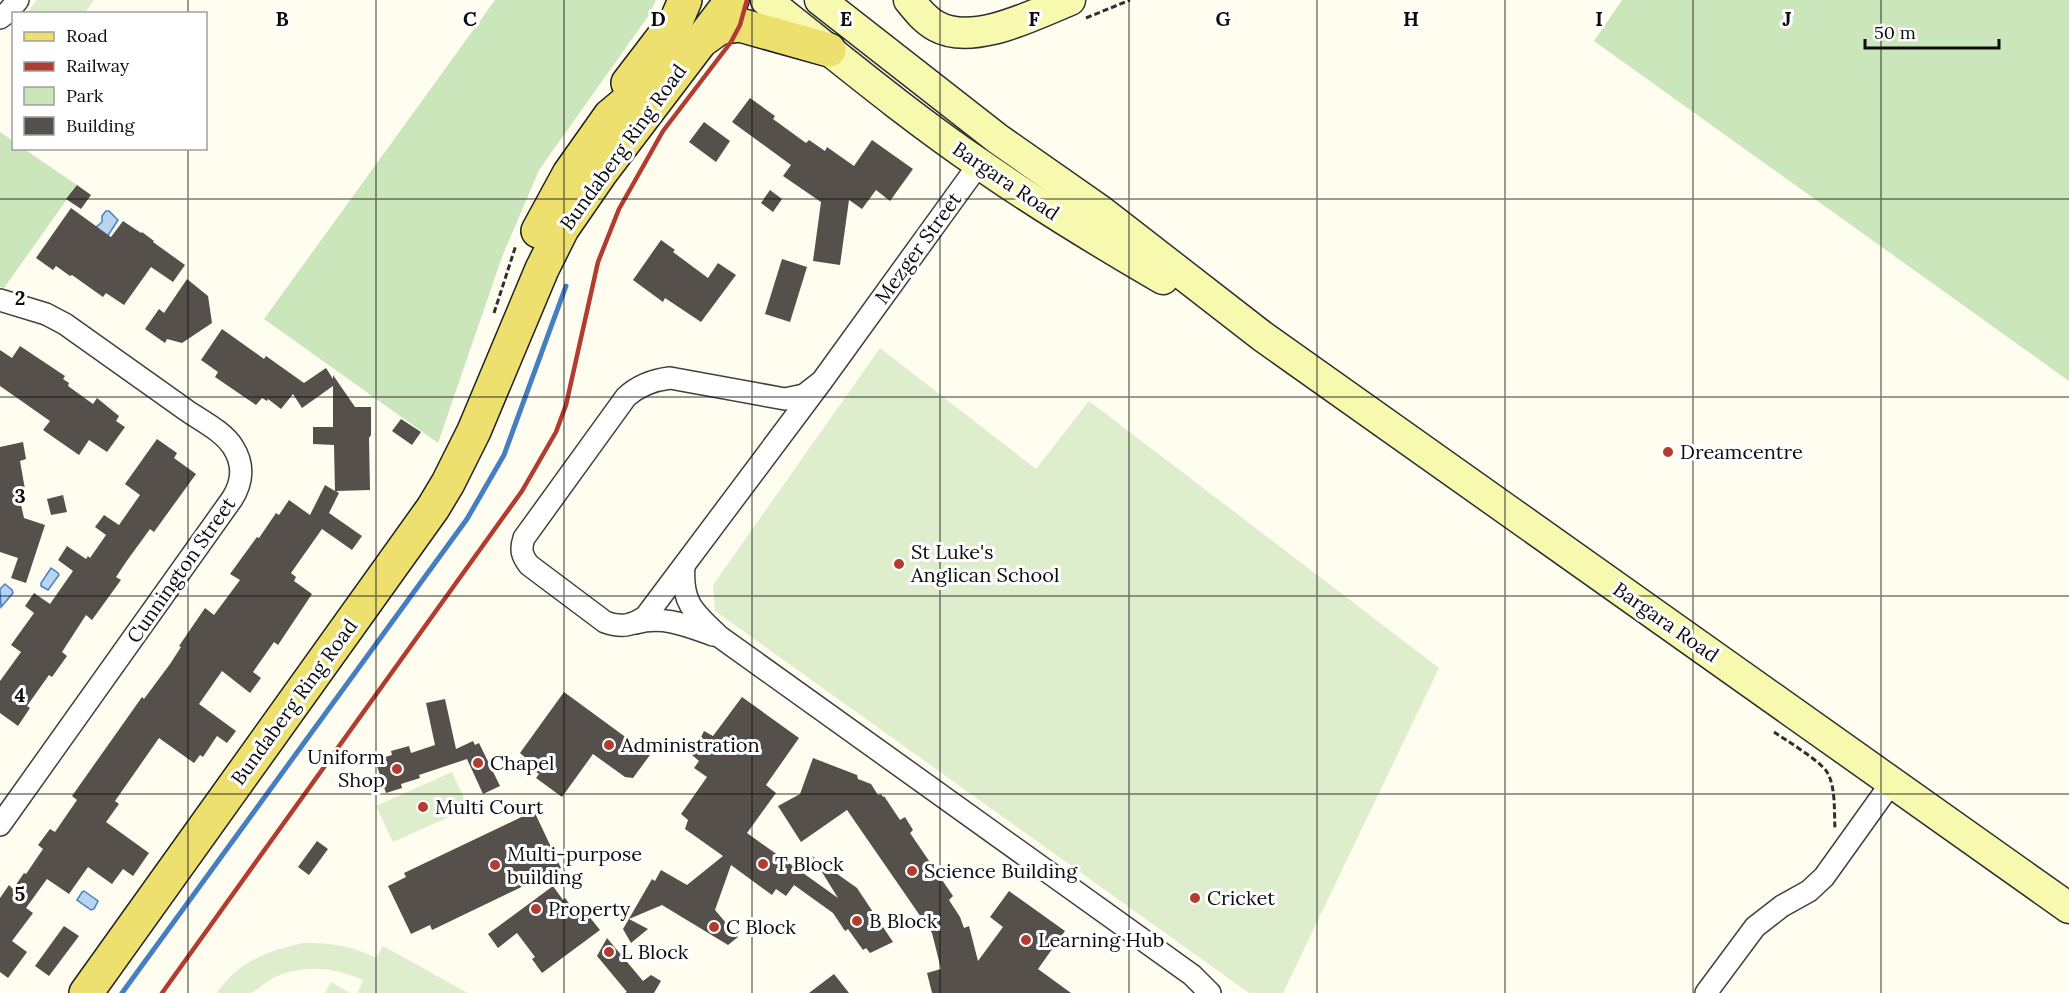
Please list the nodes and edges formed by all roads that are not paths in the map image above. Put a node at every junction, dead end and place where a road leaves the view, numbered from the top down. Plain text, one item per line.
1 (18, 0) edge
2 (685, 0) edge
3 (710, 0) edge
4 (732, 0) edge
5 (766, 0) edge
6 (820, 0) edge
7 (909, 0) edge
8 (922, 0) edge
9 (1070, 0) edge
10 (0, 18) edge
11 (971, 32) junction
12 (699, 42) junction
13 (829, 50) junction
14 (610, 116) junction
15 (998, 139) junction
16 (979, 164) junction
17 (0, 300) edge
18 (1262, 336) junction
19 (822, 381) junction
20 (486, 402) junction
21 (684, 566) junction
22 (636, 623) junction
23 (720, 637) junction
24 (1892, 782) junction
25 (0, 825) edge
26 (2069, 908) edge
27 (86, 993) edge
28 (1210, 993) edge
29 (1706, 993) edge

1 - 10 street
2 - 14 main road
3 - 14 main road, Bundaberg Ring Road
4 - 12 main road, Bundaberg Ring Road
5 - 13 main road, Bargara Road
6 - 15 main road, Bargara Road
7 - 11 main road
8 - 11 main road
9 - 11 main road
12 - 13 main road
12 - 20 main road, Bundaberg Ring Road
13 - 16 main road, Bargara Road
14 - 20 main road, Bundaberg Ring Road
15 - 16 main road
15 - 18 main road, Bargara Road
16 - 18 main road, Bargara Road
16 - 19 street, Mezger Street
17 - 25 street, Cunnington Street
18 - 24 main road, Bargara Road
19 - 21 street, Mezger Street
19 - 22 street
20 - 27 main road, Bundaberg Ring Road
21 - 22 street, Mezger Street
21 - 23 street
22 - 23 street
23 - 28 street
24 - 26 main road, Bargara Road
24 - 29 street

